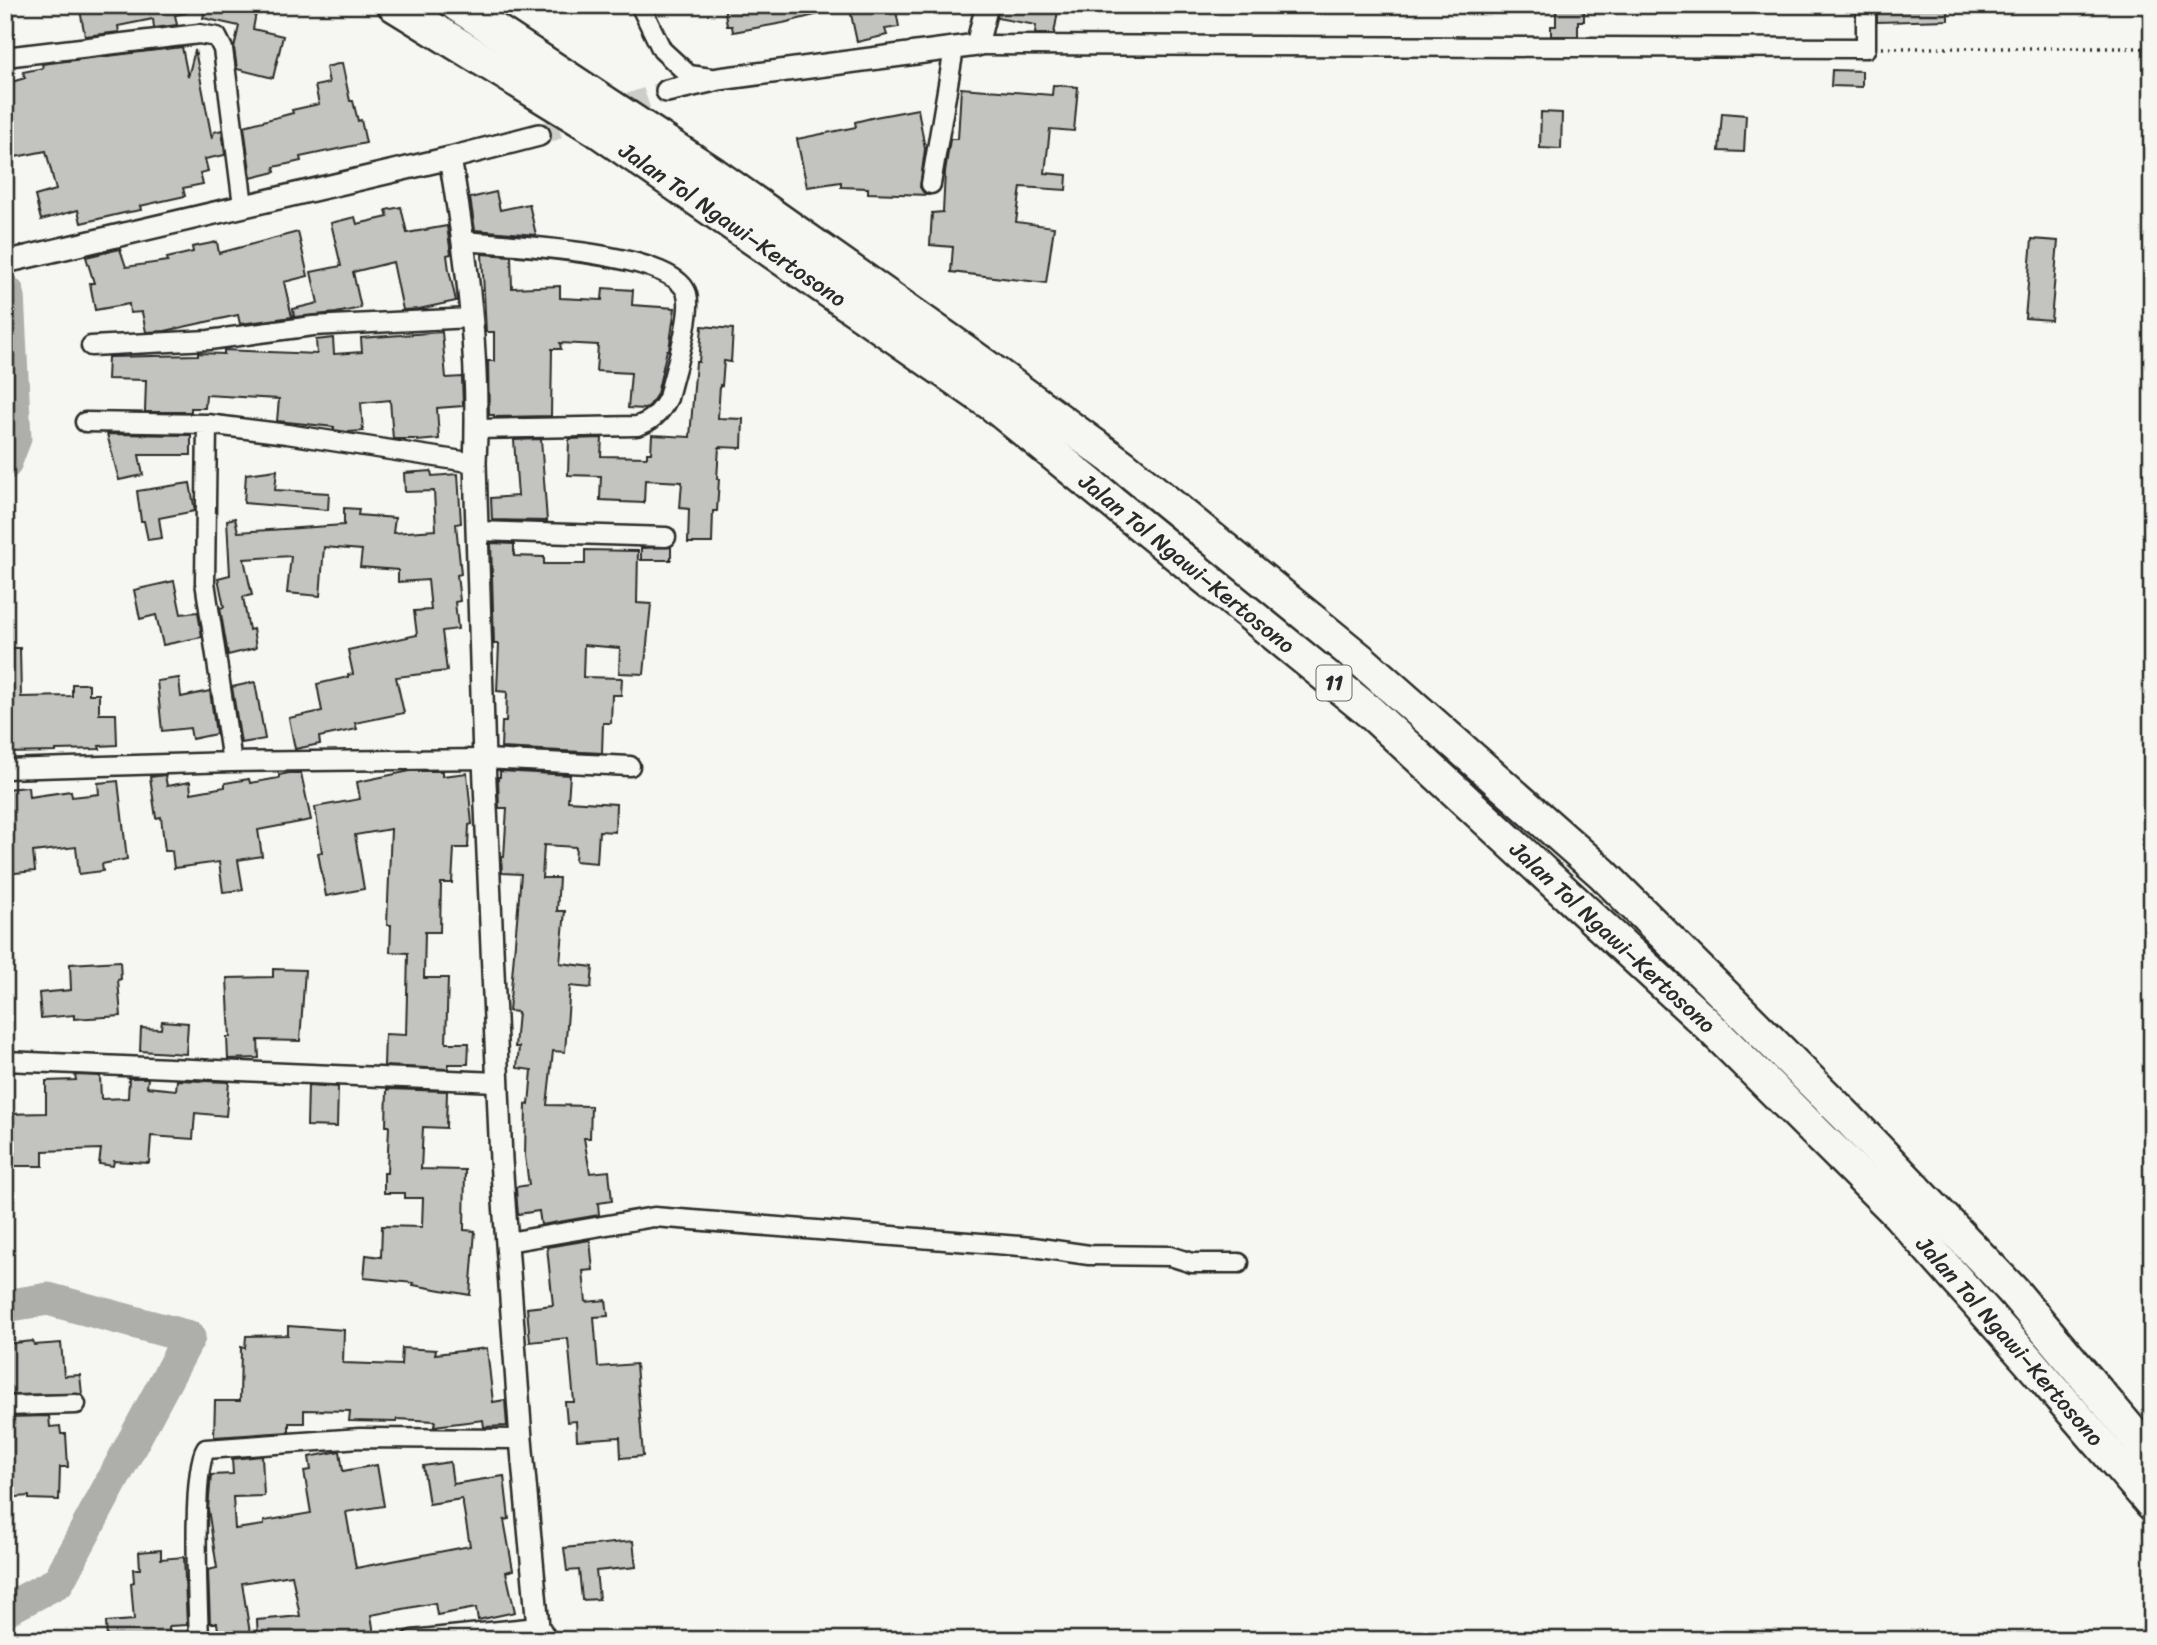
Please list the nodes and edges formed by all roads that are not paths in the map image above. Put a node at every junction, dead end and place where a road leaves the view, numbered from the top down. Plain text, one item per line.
1 (394, 5) edge
2 (457, 5) edge
3 (640, 5) edge
4 (987, 5) edge
5 (1866, 5) edge
6 (977, 45) junction
7 (954, 49) junction
8 (5, 57) edge
9 (719, 79) junction
10 (667, 91) tunnel mouth
11 (538, 135) tunnel mouth
12 (450, 158) junction
13 (931, 184) dead end
14 (243, 205) junction
15 (464, 242) junction
16 (14, 260) edge
17 (471, 318) junction
18 (91, 346) dead end
19 (85, 422) dead end
20 (207, 424) junction
21 (477, 429) junction
22 (475, 463) junction
23 (477, 531) junction
24 (666, 537) dead end
25 (485, 760) junction
26 (232, 762) junction
27 (630, 766) dead end
28 (5, 769) edge
29 (5, 1061) edge
30 (497, 1082) junction
31 (508, 1242) junction
32 (1239, 1263) dead end
33 (76, 1404) dead end
34 (5, 1406) edge
35 (521, 1438) junction
36 (2152, 1456) edge
37 (2152, 1504) edge
38 (542, 1633) edge
39 (199, 1640) edge
40 (412, 1640) edge

1 - 37 highway, Jalan Tol Ngawi–Kertosono / 11
2 - 36 highway, Jalan Tol Ngawi–Kertosono / 11
3 - 9 street
4 - 6 street
5 - 6 street
6 - 7 street
7 - 9 street
7 - 13 street
8 - 14 street
9 - 10 street
11 - 12 street
12 - 14 street
12 - 15 street
14 - 16 street
15 - 17 street
15 - 21 street
17 - 18 street
17 - 21 street
19 - 20 street
20 - 22 street
20 - 26 street
21 - 22 street
22 - 23 street
23 - 24 street
23 - 25 street
25 - 26 street
25 - 27 street
25 - 30 street
26 - 28 street
29 - 30 street
30 - 31 street
31 - 32 street
31 - 35 street
33 - 34 street
35 - 38 street
35 - 39 street
38 - 40 street

